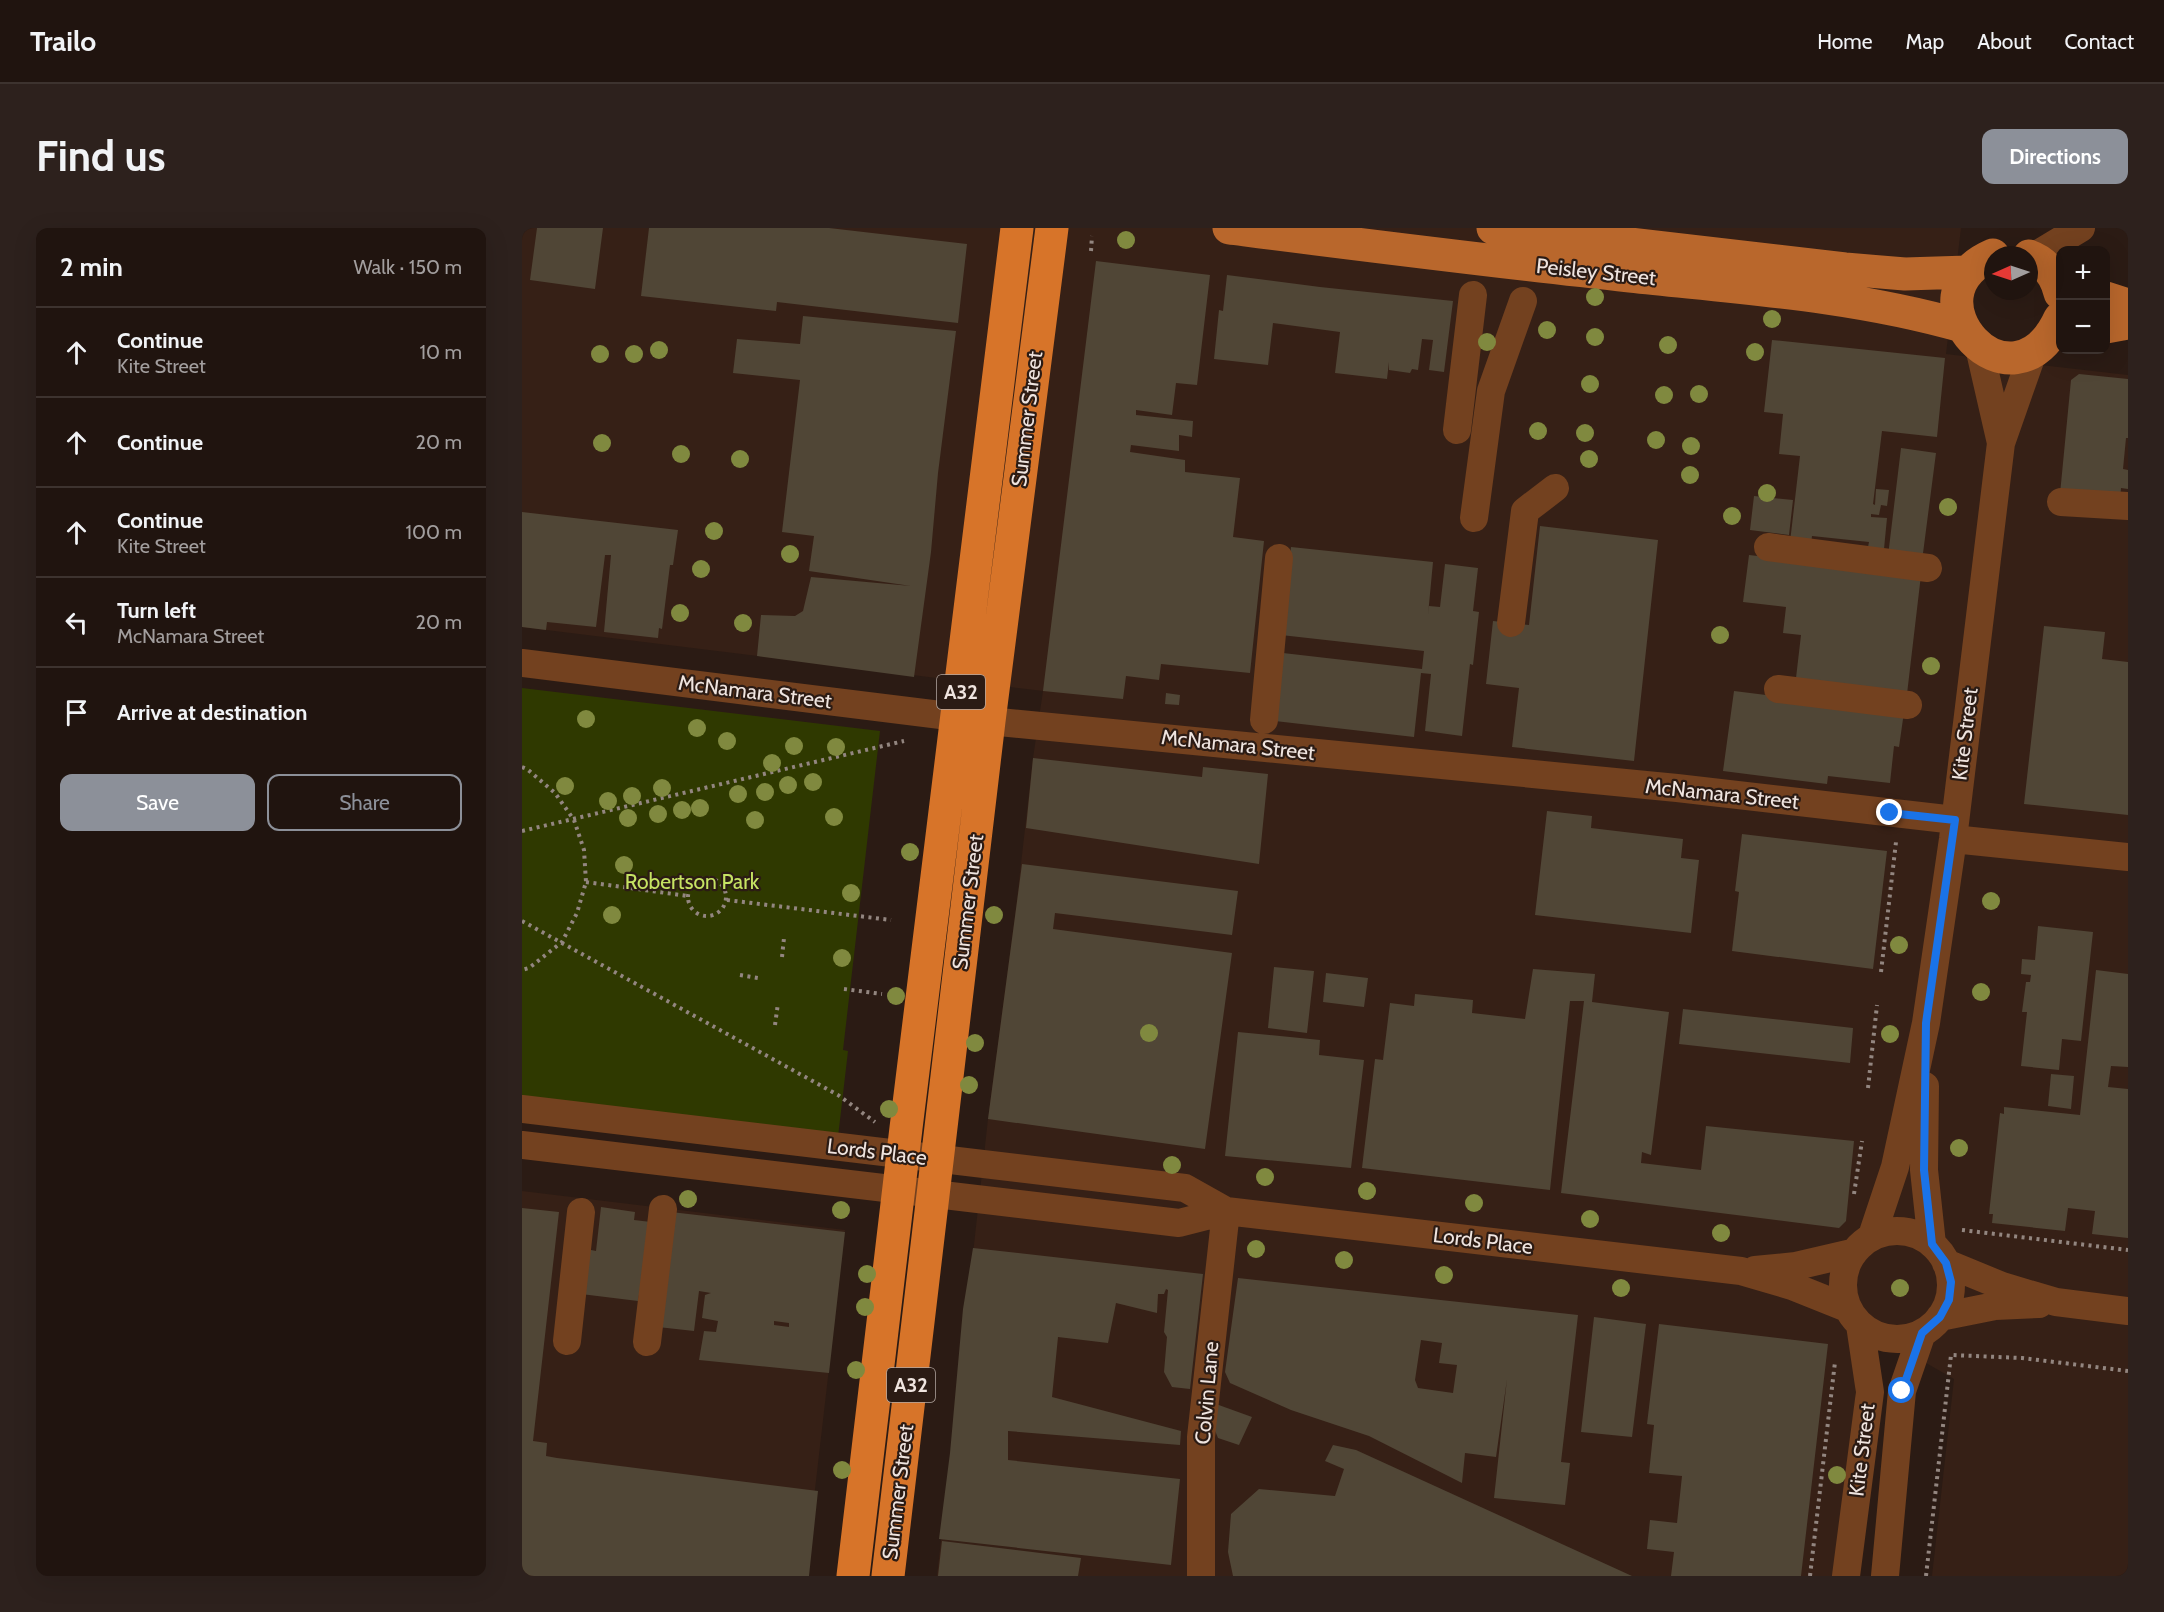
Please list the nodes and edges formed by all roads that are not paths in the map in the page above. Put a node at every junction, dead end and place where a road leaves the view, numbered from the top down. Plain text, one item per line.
1 (1017, 228) edge
2 (1052, 228) edge
3 (1229, 228) edge
4 (1493, 228) edge
5 (2081, 228) edge
6 (2038, 252) edge
7 (1984, 261) edge
8 (2038, 261) edge
9 (1984, 262) edge
10 (2056, 280) edge
11 (1473, 295) dead end
12 (2110, 299) edge
13 (1523, 301) dead end
14 (2128, 305) edge
15 (2128, 323) edge
16 (2110, 326) edge
17 (2052, 335) edge
18 (1970, 337) junction
19 (1457, 430) dead end
20 (2001, 443) junction
21 (1555, 488) dead end
22 (2061, 502) dead end
23 (2128, 506) edge
24 (1474, 518) dead end
25 (1768, 547) dead end
26 (1280, 558) dead end
27 (1928, 568) dead end
28 (1512, 623) dead end
29 (522, 663) edge
30 (1778, 689) dead end
31 (1908, 705) dead end
32 (973, 719) junction
33 (1264, 720) dead end
34 (1954, 830) junction
35 (2128, 857) edge
36 (1926, 1023) junction
37 (522, 1109) edge
38 (522, 1145) edge
39 (903, 1155) junction
40 (938, 1159) junction
41 (899, 1190) junction
42 (934, 1194) junction
43 (663, 1209) dead end
44 (1226, 1211) junction
45 (581, 1212) dead end
46 (1862, 1245) junction
47 (1939, 1253) junction
48 (1741, 1271) junction
49 (2056, 1302) junction
50 (2128, 1311) edge
51 (1853, 1316) junction
52 (1931, 1325) junction
53 (567, 1341) dead end
54 (647, 1342) dead end
55 (853, 1576) edge
56 (888, 1576) edge
57 (1201, 1576) edge
58 (1846, 1576) edge
59 (1885, 1576) edge

1 - 32 highway, Summer Street / A32
2 - 32 highway, Summer Street / A32
3 - 18 main road, Peisley Street
4 - 7 main road, Peisley Street
5 - 6 street
8 - 10 main road
9 - 18 main road
11 - 19 street
12 - 14 main road
13 - 24 street
15 - 16 main road
17 - 18 main road, Peisley Street
17 - 20 street, Kite Street
18 - 20 street, Kite Street
20 - 34 street, Kite Street
21 - 28 street
22 - 23 street
25 - 27 street
26 - 33 street
29 - 32 street, McNamara Street
30 - 31 street
32 - 34 street, McNamara Street
32 - 39 highway, Summer Street / A32
32 - 40 highway, Summer Street / A32
34 - 35 street, McNamara Street
34 - 36 street, Kite Street
36 - 46 street, Kite Street
36 - 47 street, Kite Street
37 - 39 street, Lords Place
38 - 41 street, Lords Place
39 - 40 street, Lords Place
39 - 41 highway, Summer Street / A32
40 - 42 highway, Summer Street / A32
40 - 44 street, Lords Place
41 - 42 street, Lords Place
41 - 55 highway, Summer Street / A32
42 - 44 street, Lords Place
42 - 56 highway, Summer Street / A32
43 - 54 street
44 - 48 street, Lords Place
44 - 57 street, Colvin Lane
45 - 53 street
46 - 47 street
46 - 48 street, Lords Place
46 - 51 street
47 - 49 street
47 - 52 street
48 - 51 street, Lords Place
49 - 50 street
49 - 52 street
51 - 52 street
51 - 58 street, Kite Street
52 - 59 street, Kite Street

